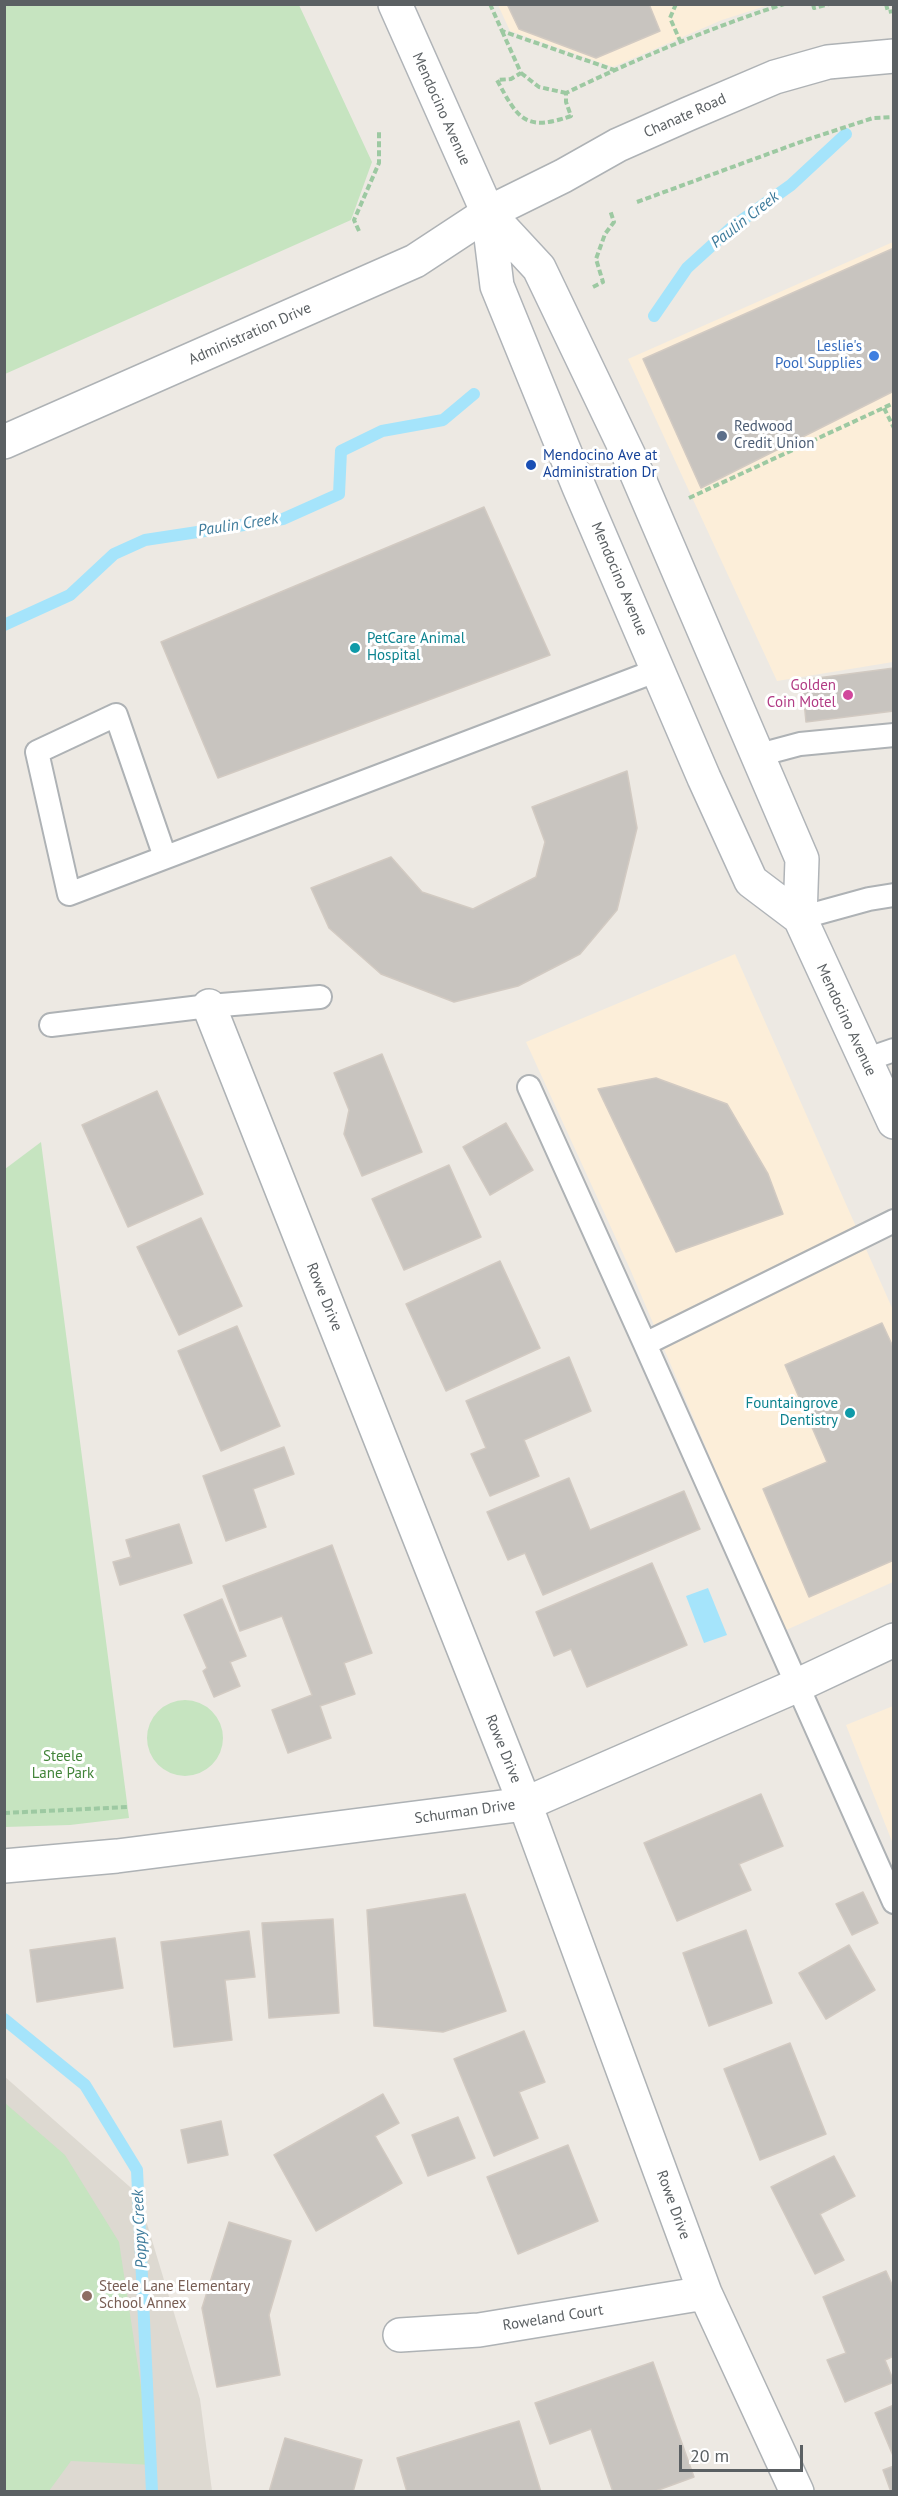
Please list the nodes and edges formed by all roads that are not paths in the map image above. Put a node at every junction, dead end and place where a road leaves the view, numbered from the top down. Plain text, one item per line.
1 (394, 4) edge
2 (894, 56) edge
3 (488, 213) junction
4 (4, 442) edge
5 (658, 670) junction
6 (894, 735) edge
7 (759, 755) junction
8 (165, 857) junction
9 (894, 895) edge
10 (800, 918) junction
11 (320, 997) dead end
12 (209, 1006) junction
13 (51, 1025) dead end
14 (879, 1055) edge
15 (529, 1087) dead end
16 (894, 1122) edge
17 (894, 1221) edge
18 (645, 1344) junction
19 (894, 1640) edge
20 (798, 1685) junction
21 (525, 1804) junction
22 (4, 1866) edge
23 (894, 1902) edge
24 (705, 2292) junction
25 (400, 2335) dead end
26 (797, 2492) edge

1 - 3 street, Mendocino Avenue
2 - 3 street, Chanate Road
3 - 4 street, Administration Drive
3 - 5 street, Mendocino Avenue
3 - 7 street, Mendocino Avenue
5 - 8 lane
5 - 10 street, Mendocino Avenue
6 - 7 lane
7 - 10 street, Mendocino Avenue
8 - 8 lane
9 - 10 lane
10 - 14 street, Mendocino Avenue
11 - 12 lane
12 - 13 lane
12 - 21 street, Rowe Drive
14 - 16 street, Mendocino Avenue
15 - 18 lane
17 - 18 lane
18 - 20 lane
19 - 20 street, Schurman Drive
20 - 21 street, Schurman Drive
20 - 23 lane
21 - 22 street, Schurman Drive
21 - 24 street, Rowe Drive
24 - 25 street, Roweland Court
24 - 26 street, Rowe Drive

